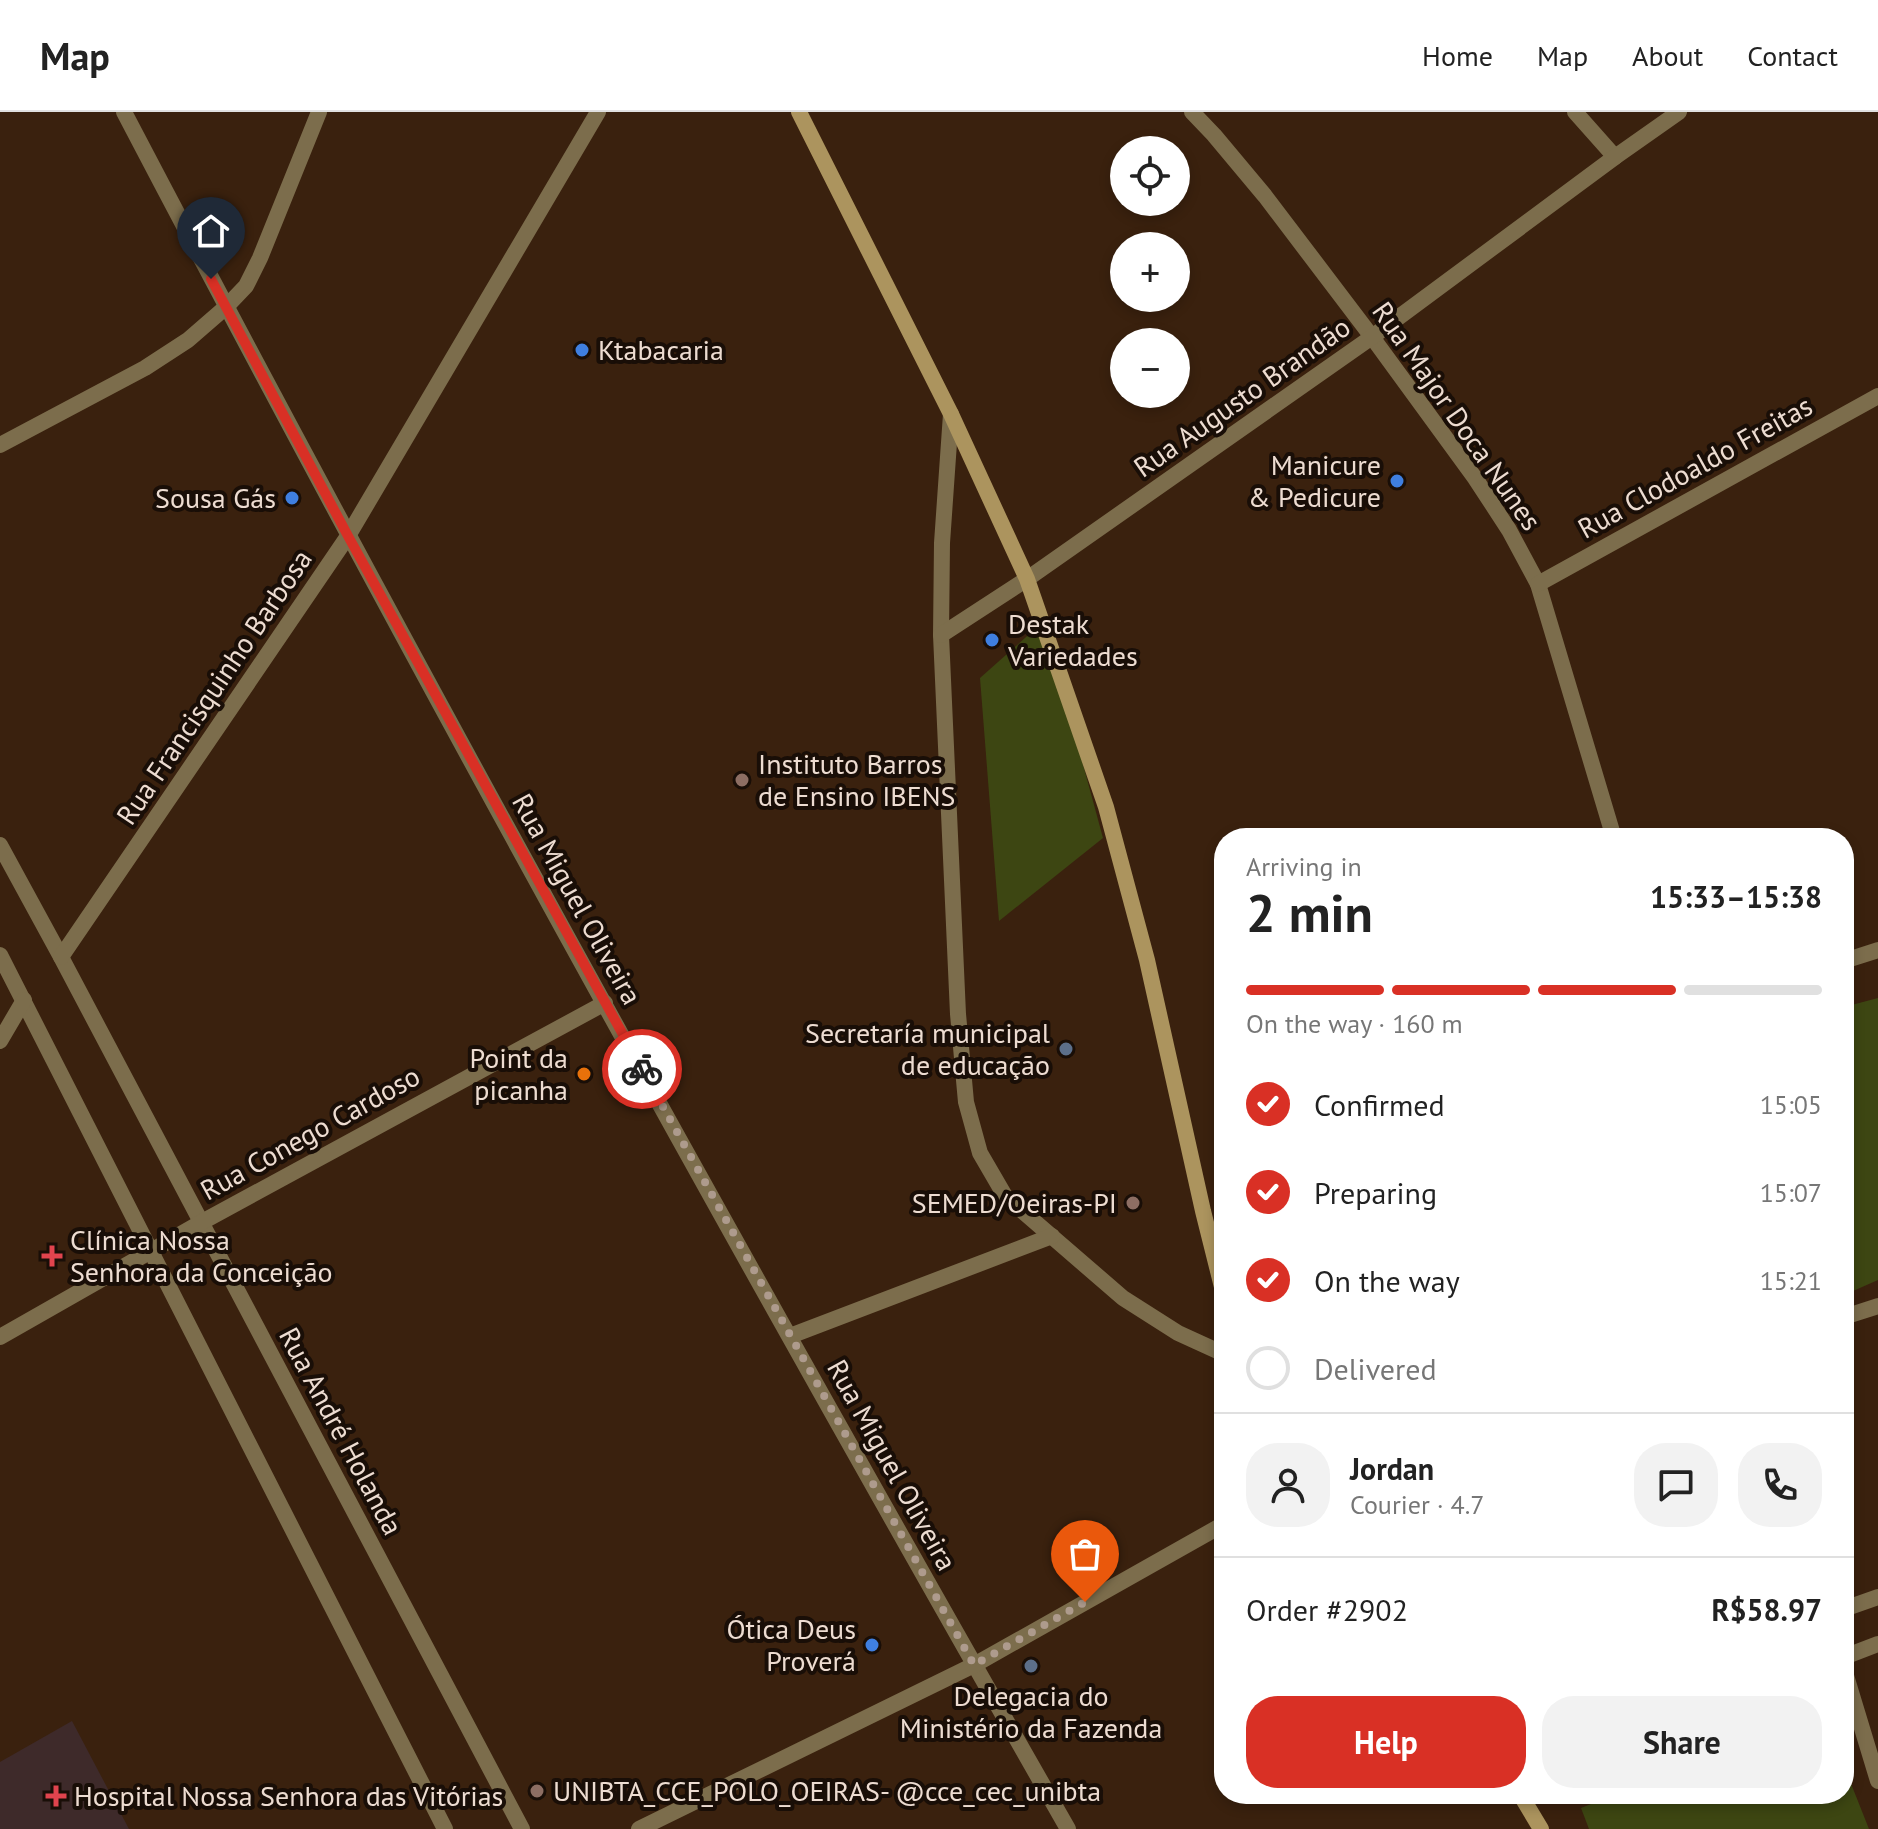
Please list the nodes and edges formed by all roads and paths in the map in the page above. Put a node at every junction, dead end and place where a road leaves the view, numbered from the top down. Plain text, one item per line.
1 (124, 112) edge
2 (319, 112) edge
3 (598, 112) edge
4 (799, 112) edge
5 (1192, 112) edge
6 (1575, 112) edge
7 (1679, 112) edge
8 (1615, 157) junction
9 (226, 307) junction
10 (1372, 337) junction
11 (1878, 396) edge
12 (951, 414) junction
13 (0, 445) edge
14 (348, 536) junction
15 (1027, 579) junction
16 (1538, 584) junction
17 (941, 635) junction
18 (1611, 828) edge
19 (0, 845) edge
20 (1878, 950) edge
21 (0, 955) edge
22 (61, 957) junction
23 (1854, 958) edge
24 (24, 1000) junction
25 (605, 1003) junction
26 (0, 1041) edge
27 (202, 1222) junction
28 (1052, 1236) junction
29 (150, 1251) junction
30 (1214, 1255) edge
31 (1878, 1306) edge
32 (1854, 1314) edge
33 (790, 1336) junction
34 (0, 1337) edge
35 (1214, 1349) edge
36 (1214, 1530) edge
37 (1878, 1597) edge
38 (1854, 1605) edge
39 (1878, 1644) edge
40 (1854, 1653) edge
41 (974, 1665) junction
42 (1854, 1702) edge
43 (1878, 1781) edge
44 (1526, 1804) edge
45 (445, 1829) edge
46 (522, 1829) edge
47 (639, 1829) edge
48 (1068, 1829) edge
49 (1541, 1829) edge

1 - 9 street, Rua Miguel Oliveira
2 - 9 street
3 - 14 street, Rua Francisquinho Barbosa
4 - 12 street
5 - 10 street, Rua Major Doca Nunes
6 - 8 street
7 - 8 street, Rua Augusto Brandão
8 - 10 street, Rua Augusto Brandão
9 - 13 street
9 - 14 street, Rua Miguel Oliveira
10 - 15 street, Rua Augusto Brandão
10 - 16 street, Rua Major Doca Nunes
11 - 16 street, Rua Clodoaldo Freitas
12 - 15 street
12 - 17 street
14 - 22 street, Rua Francisquinho Barbosa
14 - 25 street, Rua Miguel Oliveira
15 - 17 street, Rua Augusto Brandão
15 - 30 street
16 - 18 street, Rua Major Doca Nunes
17 - 28 street
19 - 22 street, Rua André Holanda
20 - 23 street
21 - 24 street
22 - 27 street, Rua André Holanda
24 - 26 street
24 - 29 street
25 - 27 street, Rua Conego Cardoso
25 - 33 street, Rua Miguel Oliveira
27 - 29 street, Rua Conego Cardoso
27 - 46 street, Rua André Holanda
28 - 33 street
28 - 35 street
29 - 34 street, Rua Conego Cardoso
29 - 45 street
31 - 32 street
33 - 41 street, Rua Miguel Oliveira
36 - 41 street
37 - 38 street
39 - 40 street
41 - 47 street
41 - 48 street, Rua Miguel Oliveira
42 - 43 street
44 - 49 street

